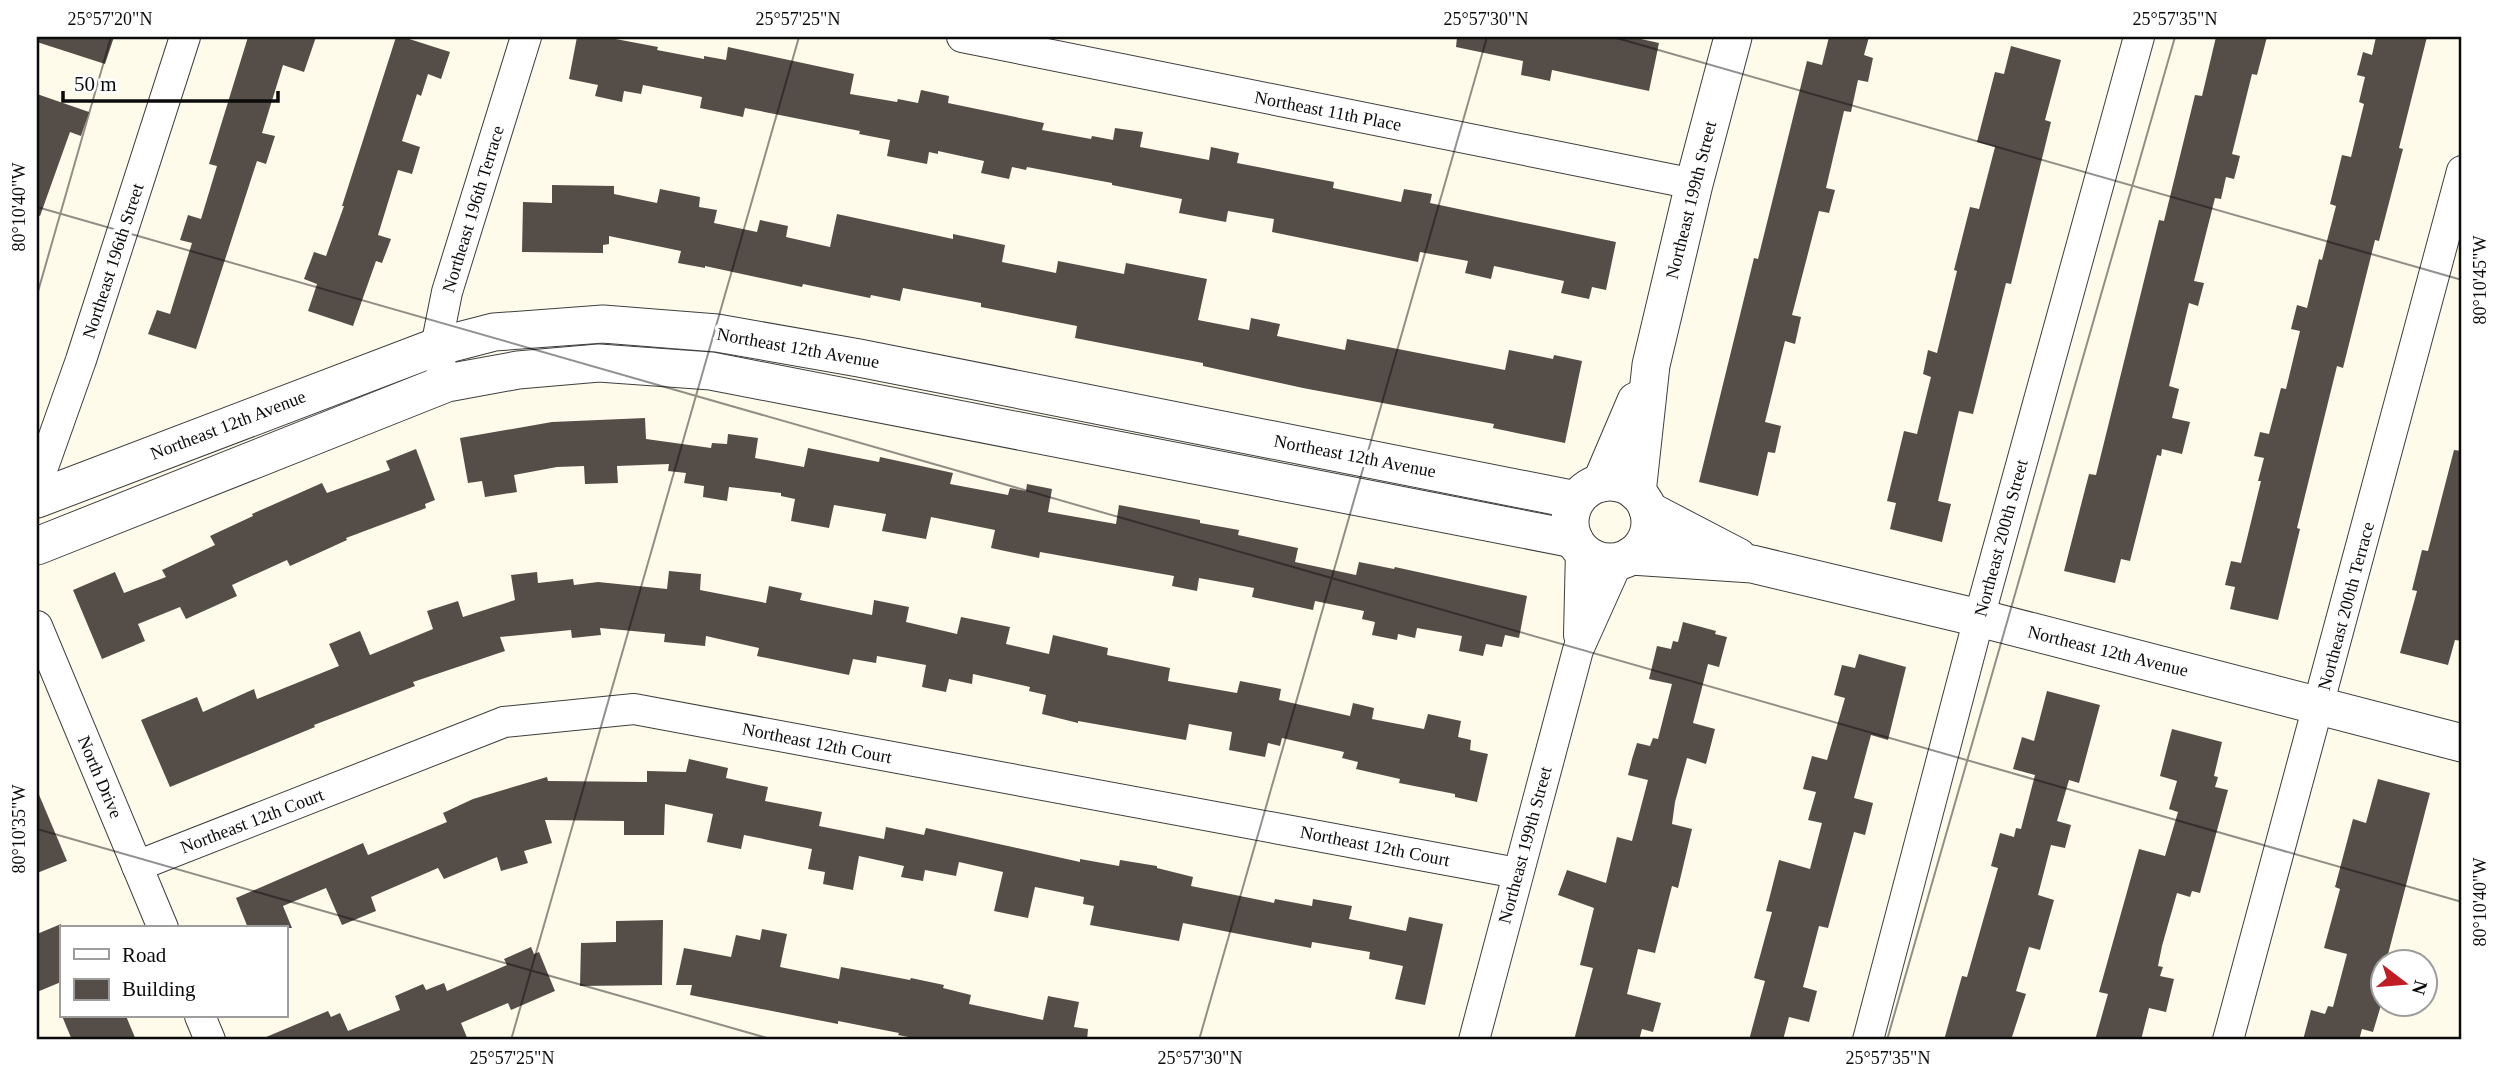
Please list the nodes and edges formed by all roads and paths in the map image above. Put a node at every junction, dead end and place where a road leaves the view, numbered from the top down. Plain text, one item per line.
1 (185, 37) edge
2 (526, 37) edge
3 (962, 37) edge
4 (1732, 37) edge
5 (2139, 37) edge
6 (2462, 171) edge
7 (1694, 184) junction
8 (436, 347) junction
9 (1651, 365) junction
10 (447, 383) junction
11 (37, 484) edge
12 (1589, 492) junction
13 (37, 499) edge
14 (1643, 502) junction
15 (1577, 545) junction
16 (37, 546) edge
17 (1624, 559) junction
18 (1752, 564) junction
19 (1979, 618) junction
20 (37, 626) edge
21 (1578, 650) junction
22 (2319, 705) junction
23 (2462, 743) edge
24 (137, 866) junction
25 (1517, 873) junction
26 (162, 926) edge
27 (201, 1018) edge
28 (210, 1040) edge
29 (1474, 1040) edge
30 (1868, 1040) edge
31 (2228, 1040) edge

1 - 11 street, Northeast 196th Street
2 - 8 street, Northeast 196th Terrace
3 - 7 street, Northeast 11th Place
4 - 7 street, Northeast 199th Street
5 - 19 street, Northeast 200th Street
6 - 22 street, Northeast 200th Terrace
7 - 9 street, Northeast 199th Street
8 - 10 street, Northeast 196th Terrace
8 - 12 street, Northeast 12th Avenue
8 - 13 street, Northeast 12th Avenue
9 - 12 street, Northeast 199th Street
9 - 14 street, Northeast 199th Street
10 - 15 street
10 - 16 street
12 - 14 street
12 - 15 street
14 - 17 street
14 - 18 street, Northeast 12th Avenue
15 - 17 street
15 - 21 street, Northeast 199th Street
17 - 18 street, Northeast 12th Avenue
17 - 21 street, Northeast 199th Street
18 - 19 street, Northeast 12th Avenue
19 - 22 street, Northeast 12th Avenue
19 - 30 street, Northeast 200th Street
20 - 24 street, North Drive
21 - 25 street, Northeast 199th Street
22 - 23 street, Northeast 12th Avenue
22 - 31 street, Northeast 200th Terrace
24 - 25 street, Northeast 12th Court
24 - 26 street, North Drive
25 - 29 street, Northeast 199th Street
27 - 28 street

